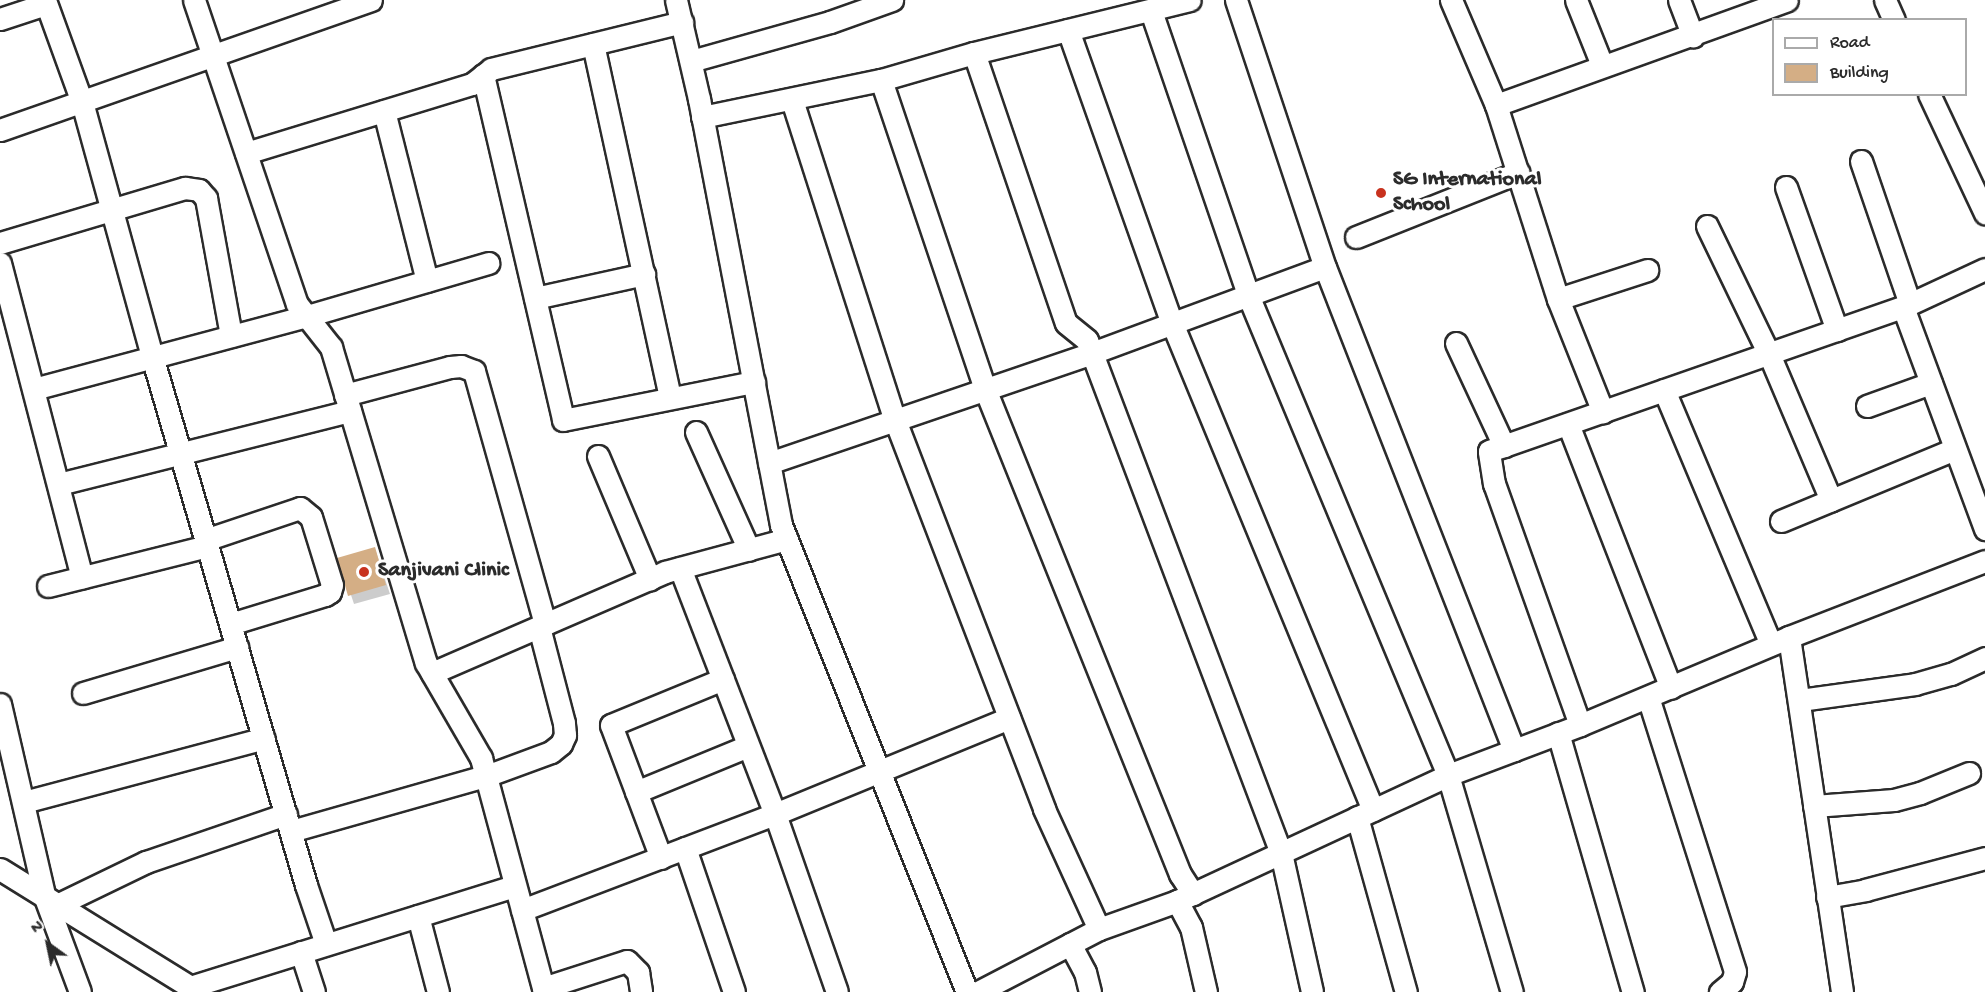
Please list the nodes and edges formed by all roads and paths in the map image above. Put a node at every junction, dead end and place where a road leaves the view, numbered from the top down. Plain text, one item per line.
1 (194, 0) edge
2 (371, 0) edge
3 (676, 0) edge
4 (892, 0) edge
5 (1190, 0) edge
6 (1236, 0) edge
7 (1451, 0) edge
8 (1576, 0) edge
9 (1679, 0) edge
10 (1784, 0) edge
11 (1885, 0) edge
12 (46, 2) edge
13 (337, 6) edge
14 (1151, 10) junction
15 (1893, 18) edge
16 (0, 20) edge
17 (682, 22) junction
18 (1068, 30) junction
19 (1694, 36) junction
20 (594, 44) junction
21 (974, 53) junction
22 (214, 57) junction
23 (691, 61) junction
24 (1602, 65) junction
25 (483, 75) junction
26 (881, 80) junction
27 (1930, 96) edge
28 (792, 100) junction
29 (82, 102) junction
30 (1496, 105) junction
31 (384, 111) junction
32 (702, 117) junction
33 (0, 130) edge
34 (246, 153) junction
35 (1861, 161) dead end
36 (1519, 172) junction
37 (1786, 187) dead end
38 (112, 211) junction
39 (1985, 213) edge
40 (1707, 226) dead end
41 (1356, 237) dead end
42 (0, 243) edge
43 (0, 263) edge
44 (488, 263) dead end
45 (1325, 267) junction
46 (1985, 269) edge
47 (1647, 270) dead end
48 (644, 274) junction
49 (427, 281) junction
50 (1248, 295) junction
51 (535, 298) junction
52 (1558, 299) junction
53 (1907, 305) junction
54 (307, 316) junction
55 (1172, 323) junction
56 (1838, 330) junction
57 (231, 336) junction
58 (1456, 343) dead end
59 (1092, 353) junction
60 (1769, 354) junction
61 (152, 356) junction
62 (754, 382) junction
63 (1931, 383) junction
64 (34, 389) junction
65 (985, 389) junction
66 (1664, 390) junction
67 (670, 399) junction
68 (348, 403) junction
69 (1867, 406) dead end
70 (1603, 412) junction
71 (895, 420) junction
72 (1568, 424) junction
73 (696, 432) dead end
74 (1504, 446) junction
75 (1955, 449) junction
76 (180, 453) junction
77 (598, 456) dead end
78 (769, 463) junction
79 (59, 484) junction
80 (1831, 500) junction
81 (1781, 521) dead end
82 (1985, 529) edge
83 (787, 539) junction
84 (206, 543) junction
85 (749, 550) junction
86 (1985, 561) edge
87 (680, 568) junction
88 (82, 578) junction
89 (651, 579) junction
90 (48, 586) dead end
91 (230, 624) junction
92 (542, 626) junction
93 (1780, 640) junction
94 (237, 647) junction
95 (1985, 658) edge
96 (432, 673) junction
97 (723, 679) junction
98 (1671, 688) junction
99 (83, 693) dead end
100 (1648, 697) junction
101 (1800, 700) junction
102 (0, 704) edge
103 (1009, 718) junction
104 (1580, 725) junction
105 (1558, 733) junction
106 (264, 738) junction
107 (748, 746) junction
108 (1514, 750) junction
109 (879, 771) junction
110 (1969, 773) dead end
111 (1448, 775) junction
112 (486, 776) junction
113 (636, 792) junction
114 (24, 802) junction
115 (1814, 806) junction
116 (1365, 813) junction
117 (775, 814) junction
118 (288, 823) junction
119 (685, 848) junction
120 (1281, 852) junction
121 (661, 858) junction
122 (1985, 858) edge
123 (0, 868) edge
124 (515, 886) junction
125 (1185, 897) junction
126 (1827, 897) junction
127 (52, 900) junction
128 (522, 910) junction
129 (418, 916) junction
130 (1099, 929) junction
131 (327, 944) junction
132 (1070, 944) junction
133 (301, 952) junction
134 (1739, 982) edge
135 (194, 989) edge
136 (543, 990) edge
137 (80, 992) edge
138 (314, 992) edge
139 (438, 992) edge
140 (642, 992) edge
141 (734, 992) edge
142 (837, 992) edge
143 (967, 992) edge
144 (978, 992) edge
145 (1090, 992) edge
146 (1206, 992) edge
147 (1312, 992) edge
148 (1406, 992) edge
149 (1512, 992) edge
150 (1634, 992) edge
151 (1720, 992) edge
152 (1842, 992) edge

1 - 22 street
2 - 13 street
3 - 17 street
4 - 23 street
5 - 14 street
6 - 45 street
7 - 30 street
8 - 24 street
9 - 19 street
10 - 19 street
11 - 15 street
12 - 16 street
12 - 29 street
13 - 22 street
14 - 18 street
14 - 50 street
17 - 20 street
17 - 23 street
18 - 21 street
18 - 55 street
19 - 24 street
20 - 25 street
20 - 48 street
21 - 26 street
21 - 59 street
22 - 29 street
22 - 34 street
23 - 32 street
24 - 30 street
25 - 31 street
25 - 51 street
26 - 28 street
26 - 65 street
27 - 39 street
28 - 32 street
28 - 71 street
29 - 33 street
29 - 38 street
30 - 36 street
31 - 34 street
31 - 49 street
32 - 62 street
34 - 54 street
35 - 53 street
36 - 41 street
36 - 52 street
37 - 56 street
38 - 42 street
38 - 57 street
38 - 61 street
40 - 60 street
43 - 64 street
44 - 49 street
45 - 50 street
45 - 108 street
46 - 53 street
47 - 52 street
48 - 51 street
48 - 67 street
49 - 54 street
50 - 55 street
50 - 111 street
51 - 67 street
52 - 70 street
53 - 56 street
53 - 63 street
54 - 57 street
54 - 68 street
55 - 59 street
55 - 116 street
56 - 60 street
57 - 61 street
58 - 74 street
59 - 65 street
59 - 120 street
60 - 66 street
60 - 80 street
61 - 64 street
61 - 76 street
62 - 67 street
62 - 78 street
63 - 69 street
63 - 75 street
64 - 79 street
65 - 71 street
65 - 125 street
66 - 70 street
66 - 93 street
68 - 76 street
68 - 92 street
68 - 96 street
70 - 72 street
71 - 78 street
71 - 103 street
72 - 74 street
72 - 98 street
73 - 85 street
74 - 104 street
75 - 80 street
75 - 82 street
76 - 79 street
76 - 84 street
77 - 89 street
78 - 83 street
79 - 88 street
80 - 81 street
83 - 85 street
83 - 109 street
84 - 88 street
84 - 91 street
84 - 91 street
85 - 87 street
86 - 93 street
87 - 89 street
87 - 97 street
88 - 90 street
89 - 92 street
91 - 94 street
92 - 96 street
92 - 112 street
93 - 98 street
93 - 101 street
94 - 99 street
94 - 106 street
95 - 101 street
96 - 112 street
97 - 107 street
97 - 113 street
98 - 100 street
100 - 104 street
100 - 134 street
101 - 115 street
102 - 114 street
103 - 109 street
103 - 130 street
104 - 105 street
105 - 108 street
105 - 150 street
106 - 114 street
106 - 118 street
107 - 113 street
107 - 117 street
108 - 111 street
109 - 117 street
109 - 143 street
110 - 115 street
111 - 116 street
111 - 149 street
112 - 118 street
112 - 124 street
113 - 121 street
114 - 127 street
115 - 126 street
116 - 120 street
116 - 148 street
117 - 119 street
117 - 142 street
118 - 127 street
118 - 131 street
119 - 121 street
119 - 141 street
120 - 125 street
120 - 147 street
121 - 128 street
122 - 126 street
123 - 127 street
124 - 128 street
124 - 129 street
125 - 130 street
125 - 146 street
126 - 152 street
127 - 135 street
127 - 137 street
128 - 136 street
129 - 131 street
129 - 139 street
130 - 132 street
131 - 133 street
132 - 144 street
132 - 145 street
133 - 135 street
133 - 138 street
134 - 151 street
136 - 140 street

